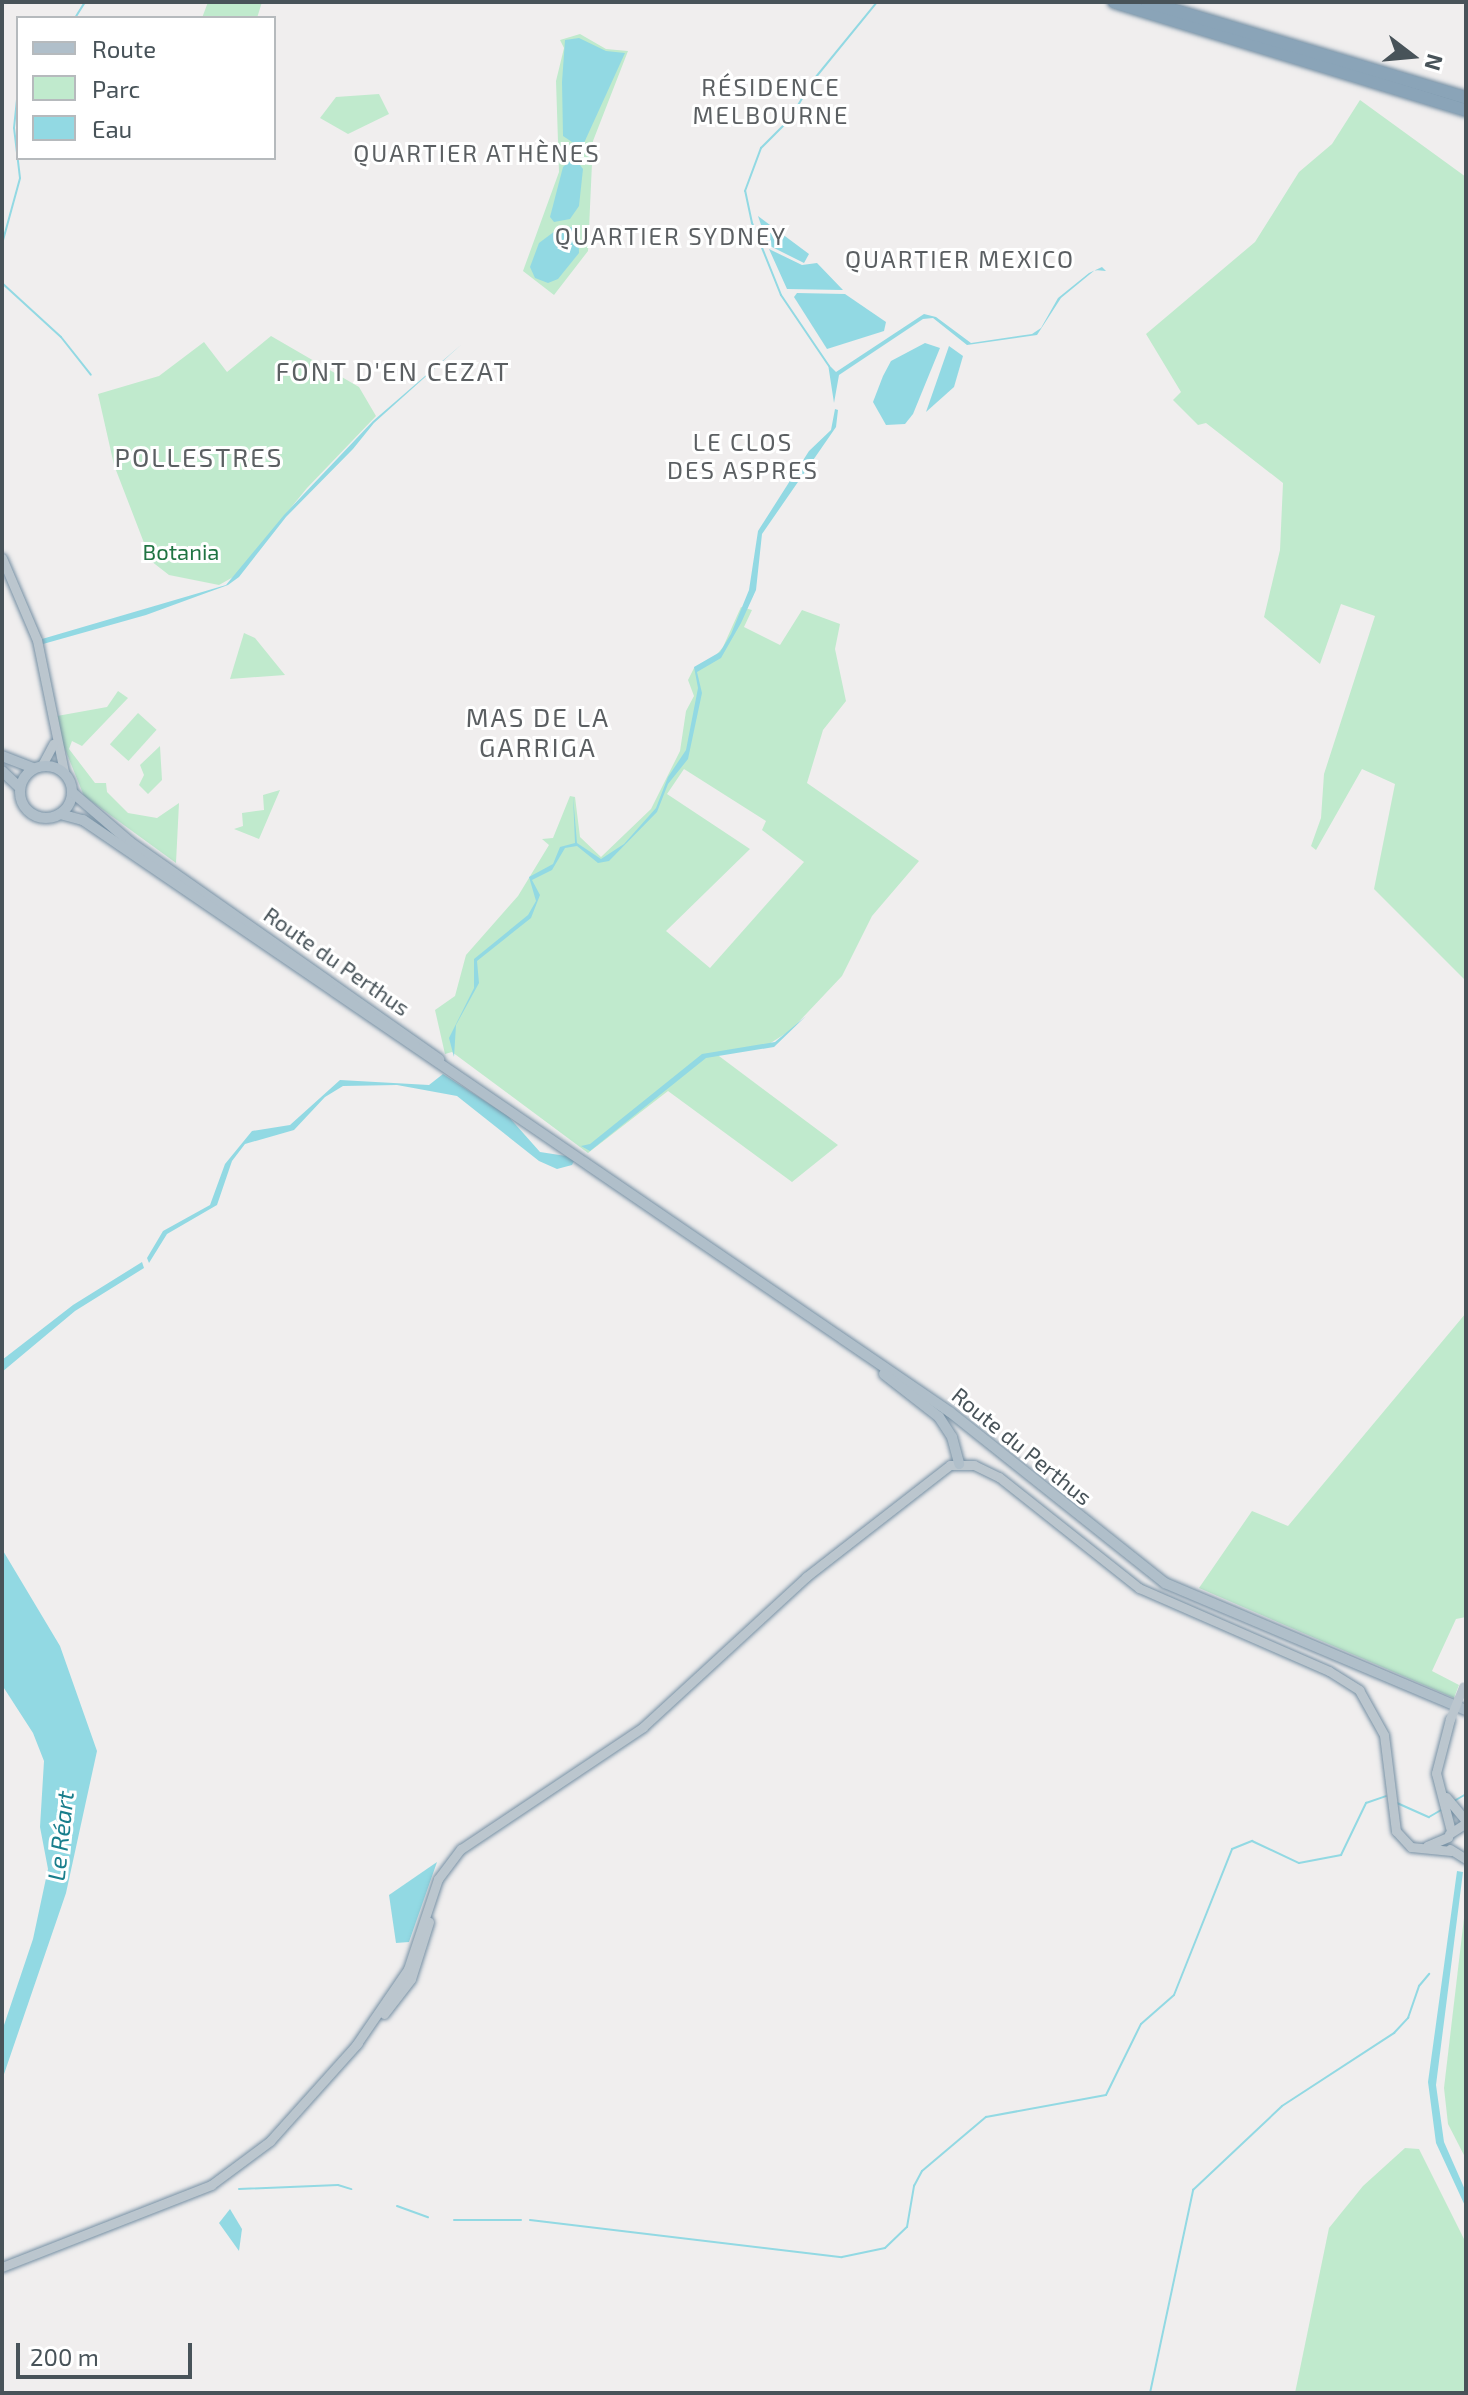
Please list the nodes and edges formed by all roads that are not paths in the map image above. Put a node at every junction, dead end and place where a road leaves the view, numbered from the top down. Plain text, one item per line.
1 (1114, 2) edge
2 (1147, 2) edge
3 (1466, 98) edge
4 (1466, 110) edge
5 (2, 558) edge
6 (55, 736) junction
7 (2, 756) edge
8 (38, 767) junction
9 (2, 771) edge
10 (64, 772) junction
11 (20, 788) junction
12 (73, 793) junction
13 (60, 814) junction
14 (582, 1159) junction
15 (873, 1359) junction
16 (959, 1464) junction
17 (1464, 1684) edge
18 (1466, 1708) edge
19 (1440, 1789) junction
20 (1392, 1808) junction
21 (1466, 1822) edge
22 (1450, 1834) junction
23 (1451, 1851) junction
24 (1466, 1859) edge
25 (438, 1879) junction
26 (356, 2045) junction
27 (2, 2267) edge

1 - 4 highway
2 - 3 highway
5 - 6 main road
6 - 8 main road
6 - 10 main road
7 - 8 main road
8 - 10 main road
8 - 11 main road
9 - 11 main road
10 - 12 main road
11 - 13 main road
12 - 13 main road
12 - 14 main road, Route du Perthus
13 - 14 main road, Route du Perthus
14 - 15 main road, Route du Perthus
15 - 16 main road
15 - 18 main road, Route du Perthus
16 - 20 main road
16 - 25 main road
17 - 19 main road, bridge
19 - 21 main road
19 - 22 main road
20 - 22 main road
20 - 23 main road
21 - 22 main road
22 - 23 main road
23 - 24 main road
25 - 26 main road
25 - 26 main road
26 - 27 main road

